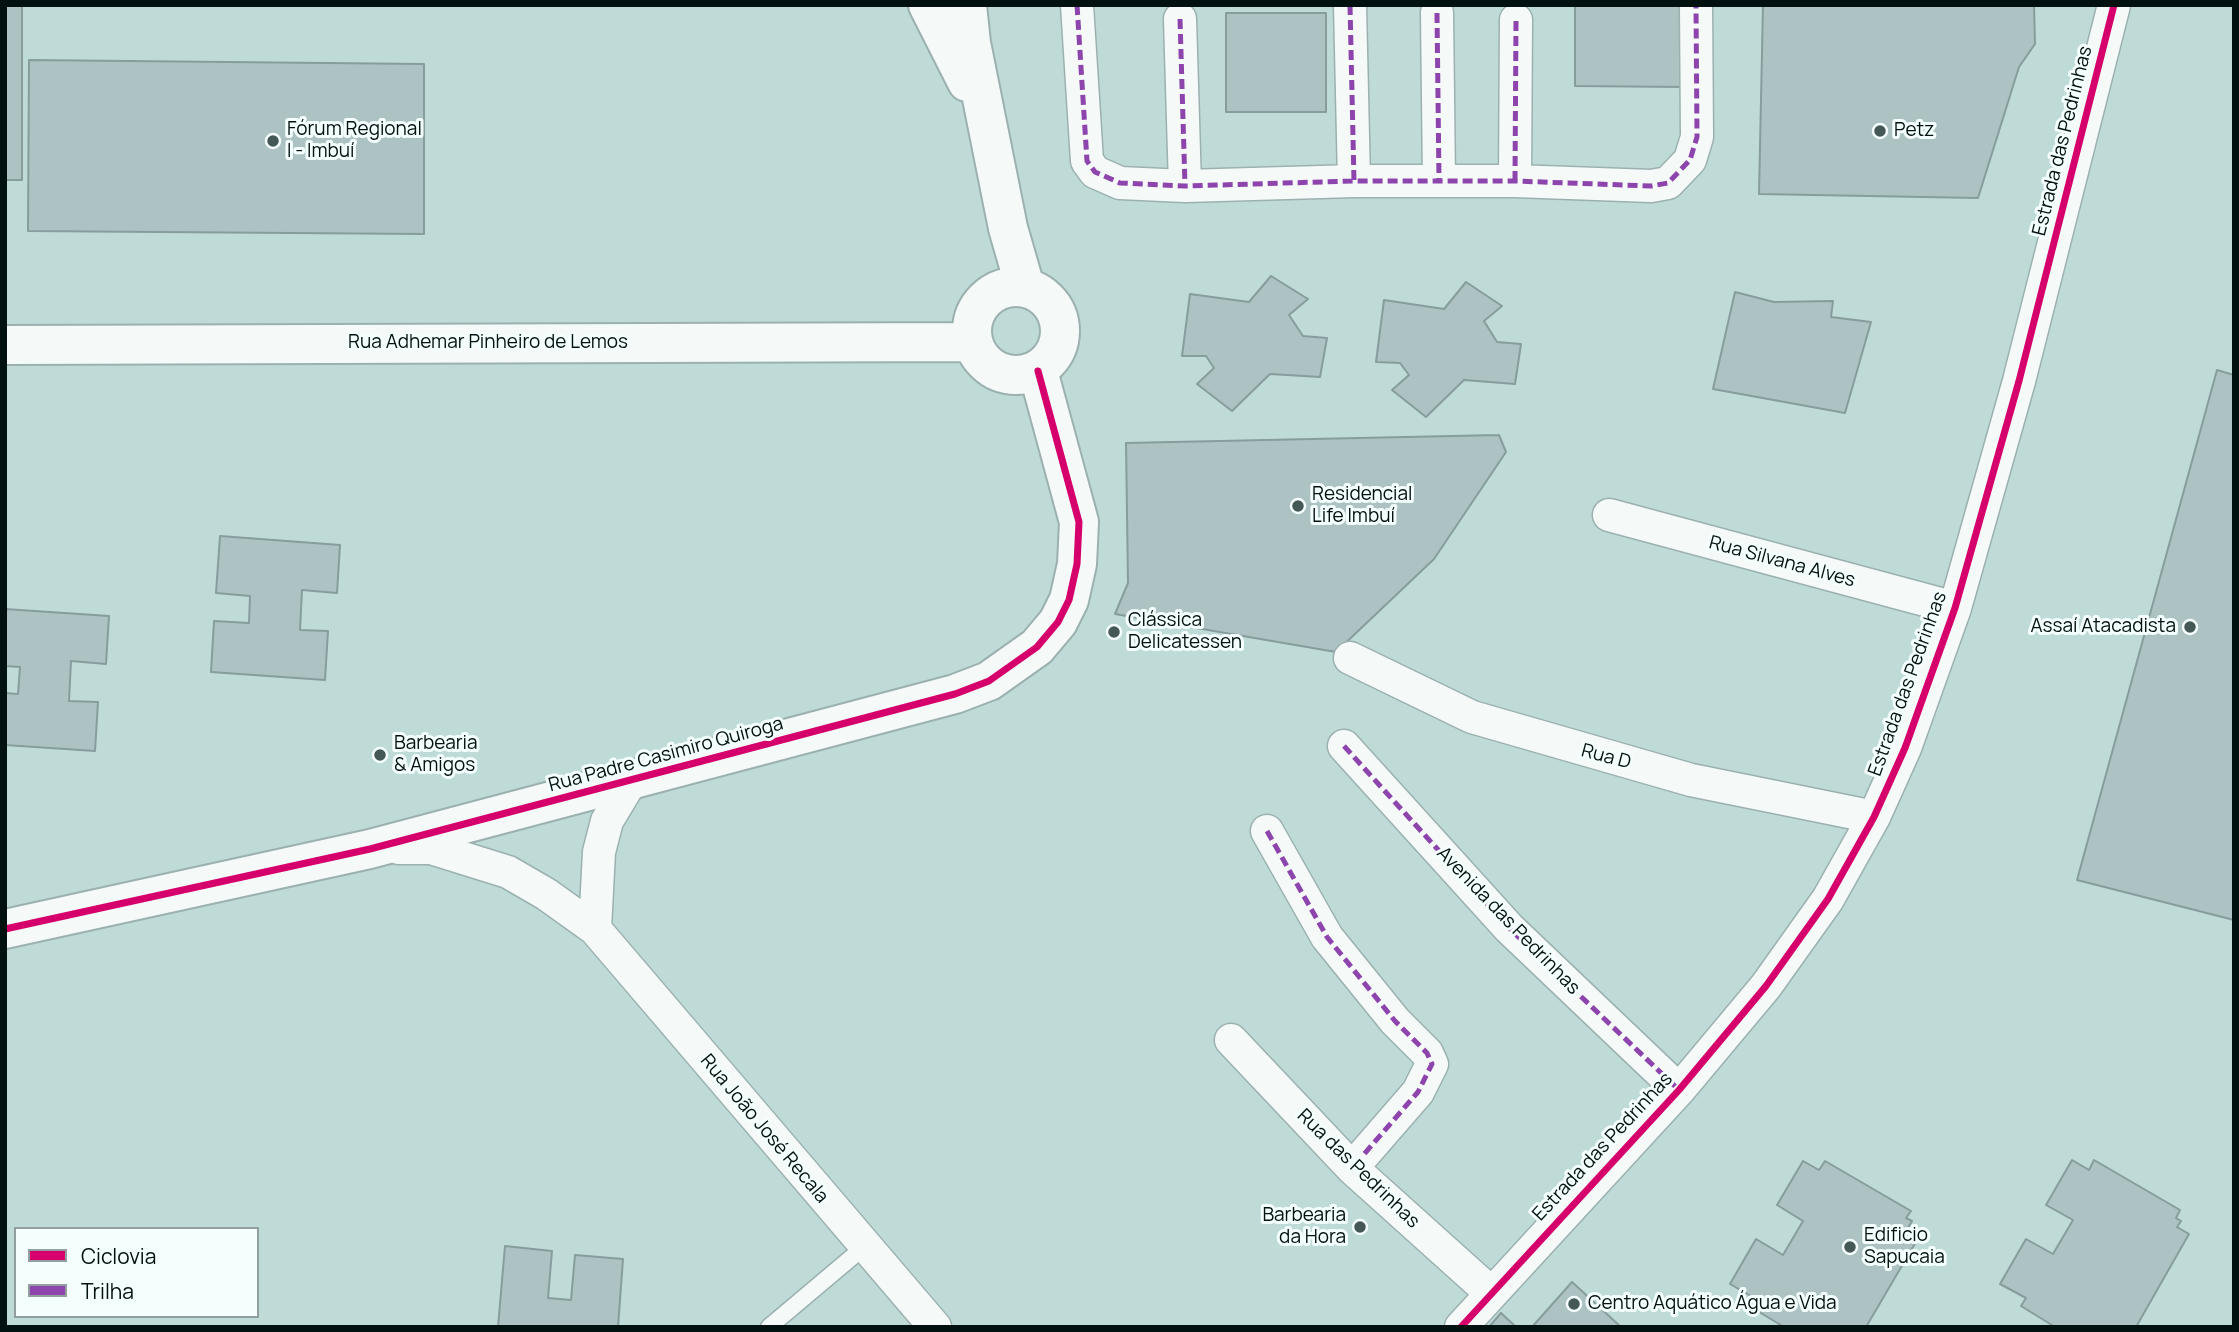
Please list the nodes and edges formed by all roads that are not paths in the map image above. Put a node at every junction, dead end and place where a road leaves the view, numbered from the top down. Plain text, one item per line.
1 (928, 5) edge
2 (967, 5) edge
3 (1077, 5) edge
4 (1350, 5) edge
5 (1696, 5) edge
6 (2114, 5) edge
7 (1437, 13) dead end
8 (1180, 19) dead end
9 (1516, 20) dead end
10 (990, 127) junction
11 (1354, 181) junction
12 (1439, 181) junction
13 (1515, 181) junction
14 (1185, 186) junction
15 (1012, 288) junction
16 (972, 342) junction
17 (5, 345) edge
18 (1025, 374) junction
19 (1609, 515) dead end
20 (1955, 608) junction
21 (1350, 658) dead end
22 (1344, 746) dead end
23 (631, 781) junction
24 (1874, 817) junction
25 (1267, 831) dead end
26 (370, 849) junction
27 (5, 929) edge
28 (595, 929) junction
29 (1231, 1040) dead end
30 (1679, 1090) junction
31 (1352, 1168) junction
32 (864, 1247) junction
33 (1490, 1292) junction
34 (769, 1327) edge
35 (935, 1327) edge
36 (1461, 1327) edge

1 - 10 street
2 - 10 street
3 - 14 street
4 - 11 street
5 - 13 street
6 - 20 street, Estrada das Pedrinhas
7 - 12 street
8 - 14 street
9 - 13 street
10 - 15 street
11 - 12 street
11 - 14 street
12 - 13 street
15 - 16 street
15 - 18 street
16 - 17 street, Rua Adhemar Pinheiro de Lemos
16 - 18 street
18 - 23 street, Rua Padre Casimiro Quiroga
19 - 20 street, Rua Silvana Alves
20 - 24 street, Estrada das Pedrinhas
21 - 24 street, Rua D
22 - 30 street, Avenida das Pedrinhas
23 - 26 street, Rua Padre Casimiro Quiroga
23 - 28 street
24 - 30 street, Estrada das Pedrinhas
25 - 31 street
26 - 27 street, Rua Padre Casimiro Quiroga
26 - 28 street, Rua João José Recala
28 - 32 street, Rua João José Recala
29 - 31 street, Rua das Pedrinhas
30 - 33 street, Estrada das Pedrinhas
31 - 33 street, Rua das Pedrinhas
32 - 34 lane
32 - 35 street, Rua João José Recala
33 - 36 street, Estrada das Pedrinhas

